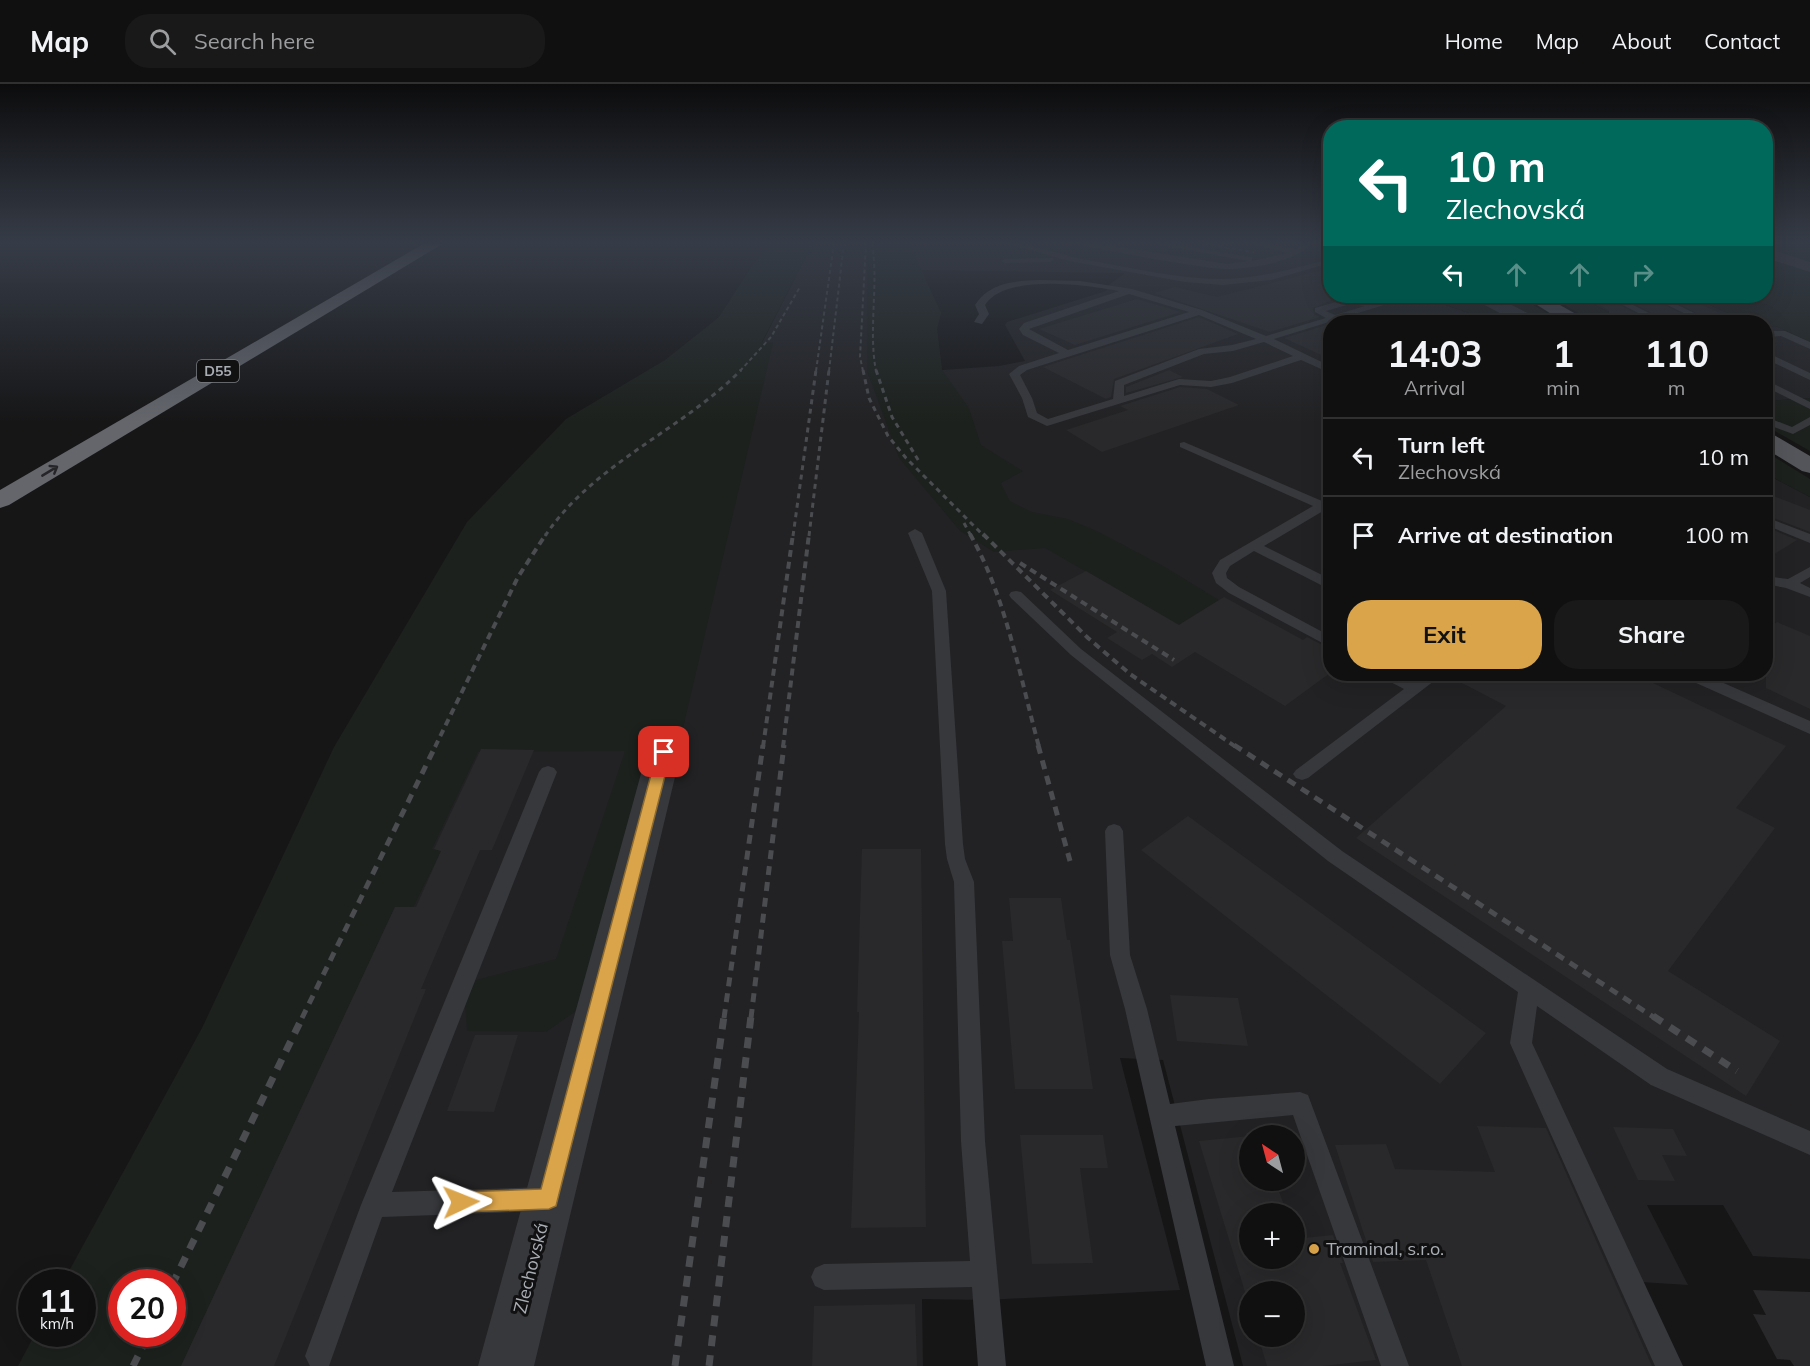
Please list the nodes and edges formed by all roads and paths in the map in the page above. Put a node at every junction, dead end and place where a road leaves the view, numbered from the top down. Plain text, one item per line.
1 (309, 303) edge
2 (335, 303) edge
3 (982, 303) edge
4 (1094, 303) edge
5 (1168, 303) edge
6 (1343, 303) edge
7 (1360, 303) edge
8 (1385, 303) edge
9 (1493, 303) edge
10 (1544, 303) edge
11 (1623, 303) edge
12 (1668, 303) edge
13 (1375, 306) junction
14 (1199, 312) junction
15 (1328, 315) edge
16 (1344, 315) edge
17 (1517, 315) edge
18 (1564, 315) edge
19 (1648, 315) edge
20 (1693, 315) edge
21 (1323, 321) edge
22 (979, 322) dead end
23 (1773, 334) edge
24 (1265, 339) junction
25 (1810, 346) edge
26 (1068, 354) junction
27 (1300, 357) junction
28 (1773, 358) edge
29 (1323, 367) edge
30 (1810, 377) edge
31 (1773, 387) edge
32 (1118, 401) junction
33 (1810, 406) edge
34 (1773, 423) edge
35 (1808, 424) edge
36 (1773, 444) edge
37 (1184, 445) dead end
38 (1810, 466) edge
39 (0, 480) edge
40 (0, 500) edge
41 (1323, 504) edge
42 (1323, 509) edge
43 (1773, 524) edge
44 (915, 533) dead end
45 (1810, 539) edge
46 (1254, 546) junction
47 (1810, 571) edge
48 (1323, 580) edge
49 (1773, 581) edge
50 (1790, 584) junction
51 (1810, 593) edge
52 (1016, 595) dead end
53 (1323, 638) edge
54 (1402, 681) edge
55 (1425, 681) edge
56 (1706, 681) edge
57 (1415, 688) junction
58 (1810, 728) edge
59 (664, 752) dead end
60 (548, 772) dead end
61 (1302, 774) dead end
62 (1114, 831) dead end
63 (1529, 988) junction
64 (1161, 1117) junction
65 (1810, 1143) edge
66 (549, 1199) junction
67 (374, 1205) junction
68 (983, 1274) junction
69 (824, 1277) dead end
70 (319, 1356) dead end
71 (506, 1366) edge
72 (992, 1366) edge
73 (1220, 1366) edge
74 (1395, 1366) edge
75 (1668, 1366) edge

1 - 39 highway, D55
40 -> 2 highway, D55
3 - 22 lane
4 - 26 lane
5 - 14 lane
6 - 15 lane
7 - 13 lane
8 - 13 lane
9 - 17 street
10 - 18 main road
11 - 19 lane
12 - 20 lane
13 - 16 lane
14 - 24 lane
14 - 26 lane
21 - 24 lane
23 - 25 lane
24 - 27 lane
24 - 32 lane
26 - 32 lane
27 - 29 lane
27 - 32 lane
28 - 30 lane
31 - 33 lane
34 - 35 lane
36 - 38 main road
37 - 41 lane
42 - 46 lane
43 - 45 lane
44 - 68 lane
46 - 48 lane
46 - 53 lane
47 - 50 lane
49 - 50 lane
50 - 51 lane
52 - 63 lane
54 - 57 lane
55 - 57 lane
56 - 58 lane
57 - 61 lane
59 - 66 street, Zlechovská
60 - 67 lane
62 - 64 lane
63 - 65 lane
63 - 75 lane
64 - 73 lane
64 - 74 lane
66 - 67 lane
66 - 71 street, Zlechovská
67 - 70 lane
68 - 69 lane
68 - 72 lane

